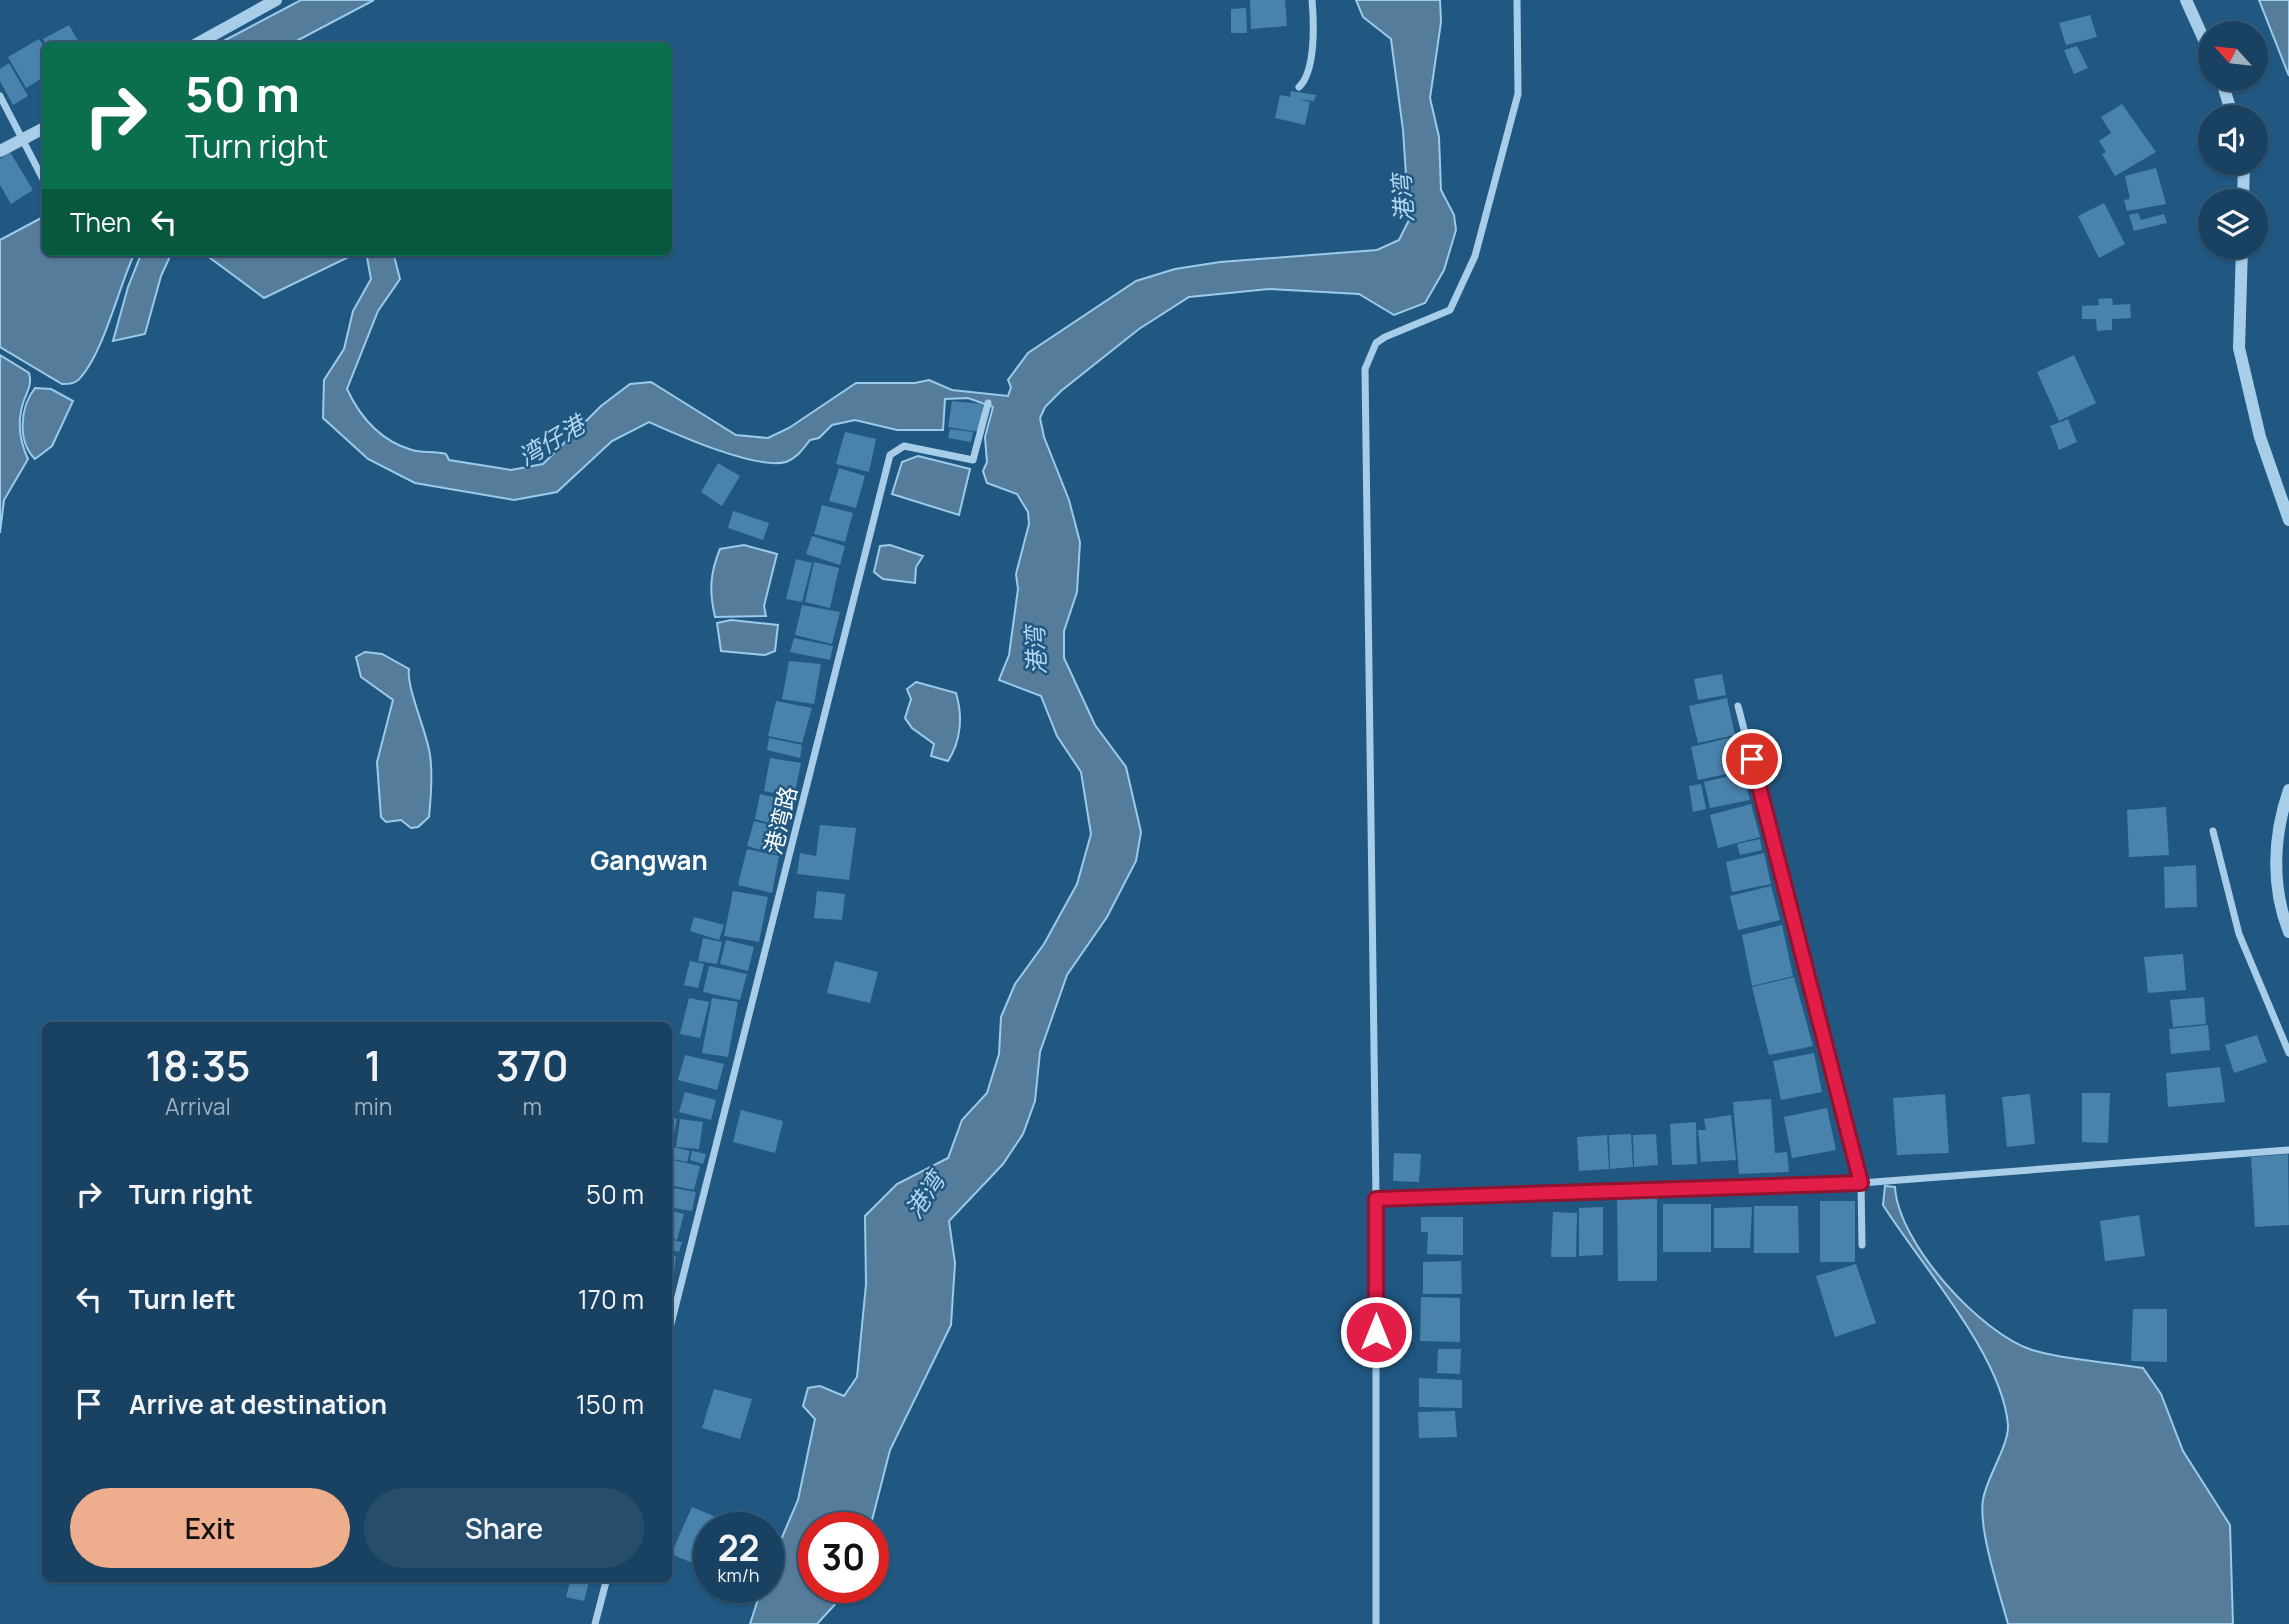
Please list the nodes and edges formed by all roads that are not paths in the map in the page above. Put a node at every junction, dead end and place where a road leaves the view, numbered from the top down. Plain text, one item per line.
1 (276, 0) edge
2 (1312, 0) edge
3 (1517, 0) edge
4 (2186, 0) edge
5 (2198, 26) edge
6 (200, 42) edge
7 (1299, 88) dead end
8 (0, 96) edge
9 (42, 129) edge
10 (21, 140) junction
11 (0, 151) edge
12 (42, 178) edge
13 (2242, 259) edge
14 (988, 403) dead end
15 (2289, 520) edge
16 (1738, 706) dead end
17 (2289, 790) edge
18 (2213, 831) dead end
19 (2289, 932) edge
20 (2289, 1053) edge
21 (2289, 1150) edge
22 (1861, 1183) junction
23 (1376, 1199) junction
24 (1862, 1245) dead end
25 (672, 1320) edge
26 (606, 1582) edge
27 (596, 1624) edge
28 (1376, 1624) edge

1 - 6 street
2 - 7 street
3 - 23 street
4 - 5 street
8 - 10 street
9 - 10 street
10 - 11 street
10 - 12 street
13 - 15 street
14 - 25 street, 港湾路
16 - 22 street
17 - 19 street
18 - 20 street
21 - 22 street
22 - 23 street
22 - 24 street
23 - 28 street
26 - 27 street

